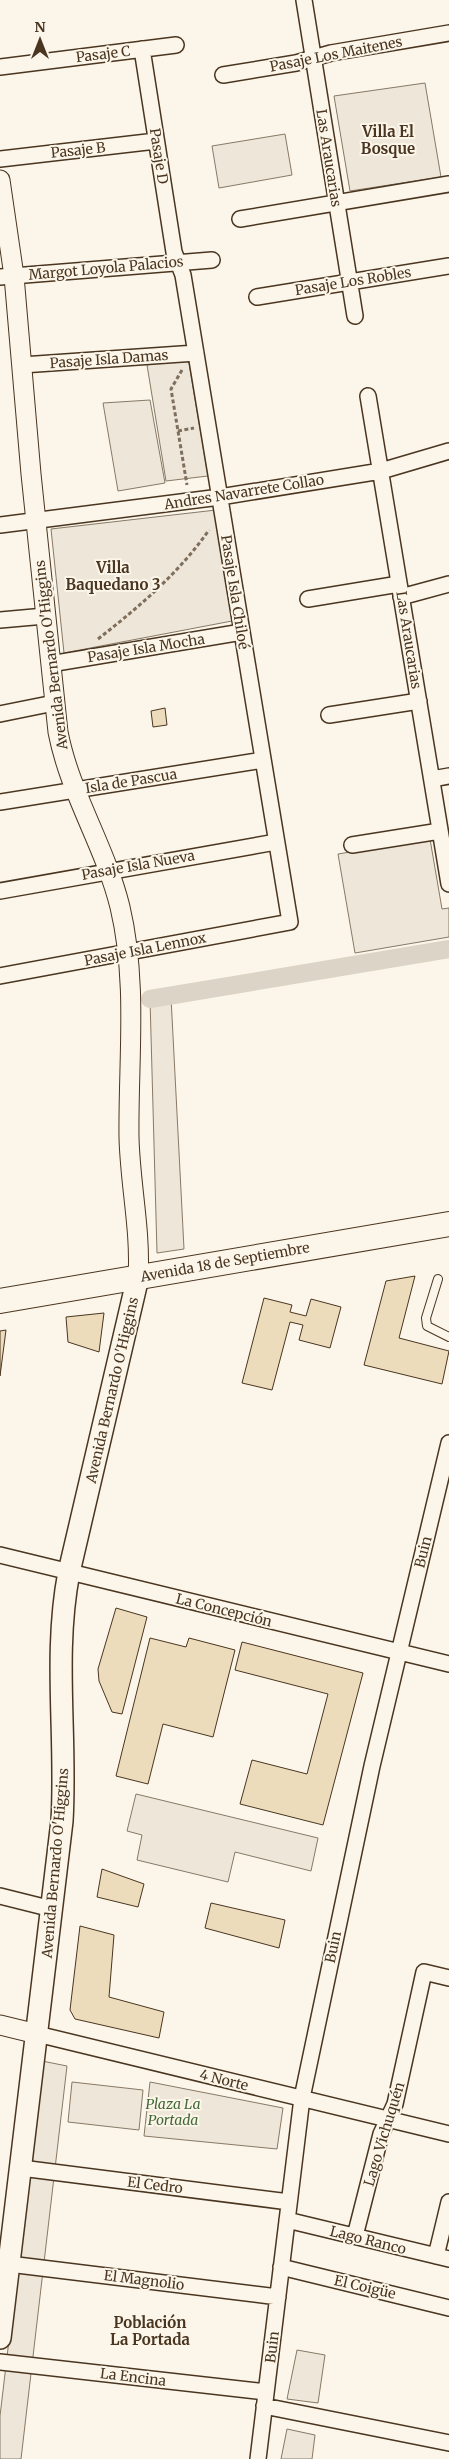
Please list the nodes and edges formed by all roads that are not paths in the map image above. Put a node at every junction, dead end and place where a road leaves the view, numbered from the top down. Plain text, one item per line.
1 (304, 0) edge
2 (449, 33) edge
3 (176, 45) dead end
4 (142, 49) junction
5 (313, 58) junction
6 (0, 67) edge
7 (223, 75) dead end
8 (156, 141) junction
9 (0, 159) edge
10 (0, 180) edge
11 (449, 184) edge
12 (337, 203) junction
13 (240, 219) dead end
14 (212, 260) dead end
15 (178, 263) junction
16 (449, 266) edge
17 (7, 276) edge
18 (349, 282) junction
19 (257, 297) dead end
20 (354, 316) dead end
21 (196, 353) junction
22 (22, 365) junction
23 (368, 396) dead end
24 (449, 451) edge
25 (380, 471) junction
26 (221, 504) junction
27 (36, 522) junction
28 (0, 525) edge
29 (449, 584) edge
30 (400, 590) junction
31 (308, 598) dead end
32 (45, 616) junction
33 (0, 620) edge
34 (242, 632) junction
35 (50, 664) junction
36 (419, 701) junction
37 (54, 703) junction
38 (0, 714) edge
39 (329, 715) dead end
40 (263, 760) junction
41 (449, 776) edge
42 (432, 779) junction
43 (74, 789) junction
44 (0, 802) edge
45 (440, 831) junction
46 (276, 842) junction
47 (352, 845) dead end
48 (109, 870) junction
49 (449, 884) edge
50 (0, 891) edge
51 (290, 922) joint
52 (128, 951) junction
53 (0, 976) edge
54 (449, 1224) edge
55 (138, 1277) junction
56 (438, 1279) dead end
57 (0, 1301) edge
58 (449, 1337) edge
59 (449, 1443) edge
60 (0, 1555) edge
61 (68, 1572) junction
62 (398, 1652) junction
63 (449, 1664) edge
64 (0, 1896) edge
65 (52, 1909) junction
66 (449, 1978) edge
67 (0, 2025) edge
68 (37, 2034) junction
69 (302, 2098) junction
70 (388, 2119) junction
71 (449, 2134) edge
72 (21, 2168) junction
73 (289, 2202) junction
74 (449, 2202) edge
75 (287, 2220) junction
76 (354, 2236) junction
77 (442, 2257) edge
78 (9, 2264) junction
79 (281, 2267) junction
80 (278, 2297) junction
81 (449, 2308) edge
82 (0, 2338) edge
83 (0, 2362) edge
84 (265, 2399) junction
85 (449, 2443) edge
86 (258, 2459) edge

1 - 5 street, Las Araucarias
2 - 5 street, Pasaje Los Maitenes
3 - 4 street, Pasaje C
4 - 6 street, Pasaje C
4 - 8 street, Pasaje D
5 - 7 street, Pasaje Los Maitenes
5 - 12 street, Las Araucarias
8 - 9 street, Pasaje B
8 - 15 street, Pasaje D
10 - 17 street, Avenida Bernardo O'Higgins
11 - 12 street
12 - 13 street
12 - 18 street, Las Araucarias
14 - 15 street, Margot Loyola Palacios
15 - 17 street, Margot Loyola Palacios
15 - 21 street, Pasaje Isla Chiloé
16 - 18 street, Pasaje Los Robles
17 - 22 street, Avenida Bernardo O'Higgins
18 - 19 street, Pasaje Los Robles
18 - 20 street, Las Araucarias
21 - 22 street, Pasaje Isla Damas
21 - 26 street, Pasaje Isla Chiloé
22 - 27 street, Avenida Bernardo O'Higgins
23 - 25 street, Las Araucarias
24 - 25 street, Andres Navarrete Collao
25 - 26 street, Andres Navarrete Collao
25 - 30 street, Las Araucarias
26 - 27 street, Andres Navarrete Collao
26 - 34 street, Pasaje Isla Chiloé
27 - 28 street, Andres Navarrete Collao
27 - 32 street, Avenida Bernardo O'Higgins
29 - 30 street
30 - 31 street
30 - 36 street, Las Araucarias
32 - 33 street
32 - 35 street, Avenida Bernardo O'Higgins
34 - 35 street, Pasaje Isla Mocha
34 - 40 street, Pasaje Isla Chiloé
35 - 37 street, Avenida Bernardo O'Higgins
36 - 39 street
36 - 42 street, Las Araucarias
37 - 38 street
37 - 43 street, Avenida Bernardo O'Higgins
40 - 43 street, Isla de Pascua
40 - 46 street, Pasaje Isla Chiloé
41 - 42 street
42 - 45 street, Las Araucarias
43 - 44 street, Isla de Pascua
43 - 48 street, Avenida Bernardo O'Higgins
45 - 47 street
45 - 49 street, Las Araucarias
46 - 48 street, Pasaje Isla Nueva
46 - 51 street, Pasaje Isla Chiloé
48 - 50 street, Pasaje Isla Nueva
48 - 52 street, Avenida Bernardo O'Higgins
51 - 52 street, Pasaje Isla Lennox
52 - 53 street, Pasaje Isla Lennox
52 - 55 street, Avenida Bernardo O'Higgins
54 - 55 main road, Avenida 18 de Septiembre
55 - 57 main road, Avenida 18 de Septiembre
55 - 61 main road, Avenida Bernardo O'Higgins
56 - 58 lane
59 - 62 street, Buin
60 - 61 street, La Concepción
61 - 62 street, La Concepción
61 - 65 main road, Avenida Bernardo O'Higgins
62 - 63 street, La Concepción
62 - 69 street, Buin
64 - 65 street
65 - 68 main road, Avenida Bernardo O'Higgins
66 - 70 street, Lago Vichuquén
67 - 68 street, 4 Norte
68 - 69 street, 4 Norte
68 - 72 main road, Avenida Bernardo O'Higgins
69 - 70 street, 4 Norte
69 - 73 street, Buin
70 - 71 street, 4 Norte
70 - 76 street, Lago Vichuquén
72 - 73 street, El Cedro
72 - 78 main road, Avenida Bernardo O'Higgins
73 - 75 street, Buin
74 - 77 street
75 - 76 street, Lago Ranco
75 - 79 street, Buin
76 - 77 street, Lago Ranco
78 - 80 street, El Magnolio
78 - 82 main road, Avenida Bernardo O'Higgins
79 - 80 street, Buin
79 - 81 street, El Coigüe
80 - 84 street, Buin
83 - 84 street, La Encina
84 - 85 street, La Encina
84 - 86 street, Buin

